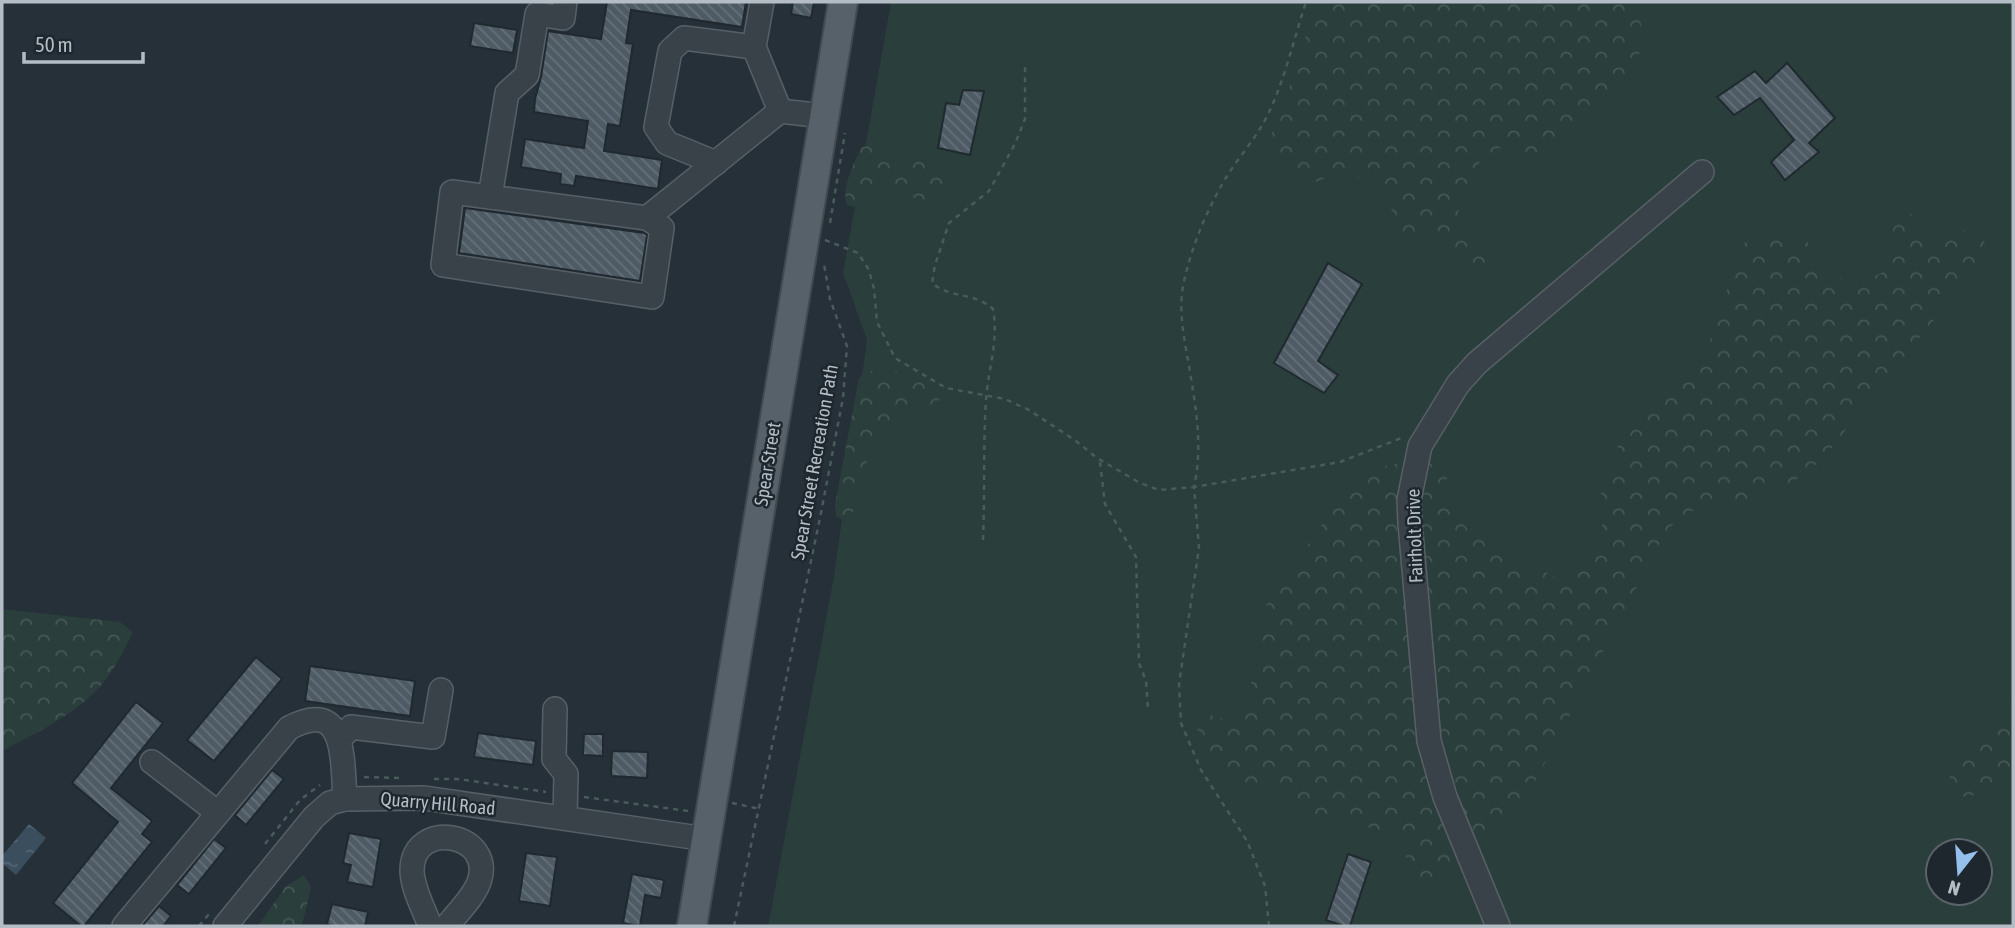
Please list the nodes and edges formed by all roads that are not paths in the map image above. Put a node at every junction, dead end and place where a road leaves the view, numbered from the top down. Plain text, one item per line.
1 (565, 2) edge
2 (762, 2) edge
3 (843, 2) edge
4 (754, 47) junction
5 (780, 111) junction
6 (835, 123) junction
7 (716, 163) junction
8 (1702, 172) dead end
9 (490, 197) junction
10 (648, 218) junction
11 (441, 690) dead end
12 (555, 709) dead end
13 (340, 739) junction
14 (152, 762) dead end
15 (345, 799) junction
16 (218, 813) junction
17 (565, 818) junction
18 (706, 839) junction
19 (124, 926) edge
20 (225, 926) edge
21 (430, 926) edge
22 (447, 926) edge
23 (692, 926) edge
24 (1498, 926) edge

1 - 9 street
2 - 4 street
3 - 6 main road, Spear Street
4 - 5 street
4 - 7 street
5 - 6 street
5 - 7 street
6 - 18 main road, Spear Street
7 - 10 street
8 - 24 street, Fairholt Drive
9 - 10 street
9 - 10 street
11 - 13 street
12 - 17 street
13 - 15 street
13 - 16 street
14 - 16 street
15 - 17 street, Quarry Hill Road
15 - 20 street, Quarry Hill Road
16 - 19 street
17 - 18 street, Quarry Hill Road
18 - 23 main road, Spear Street
21 - 22 street

